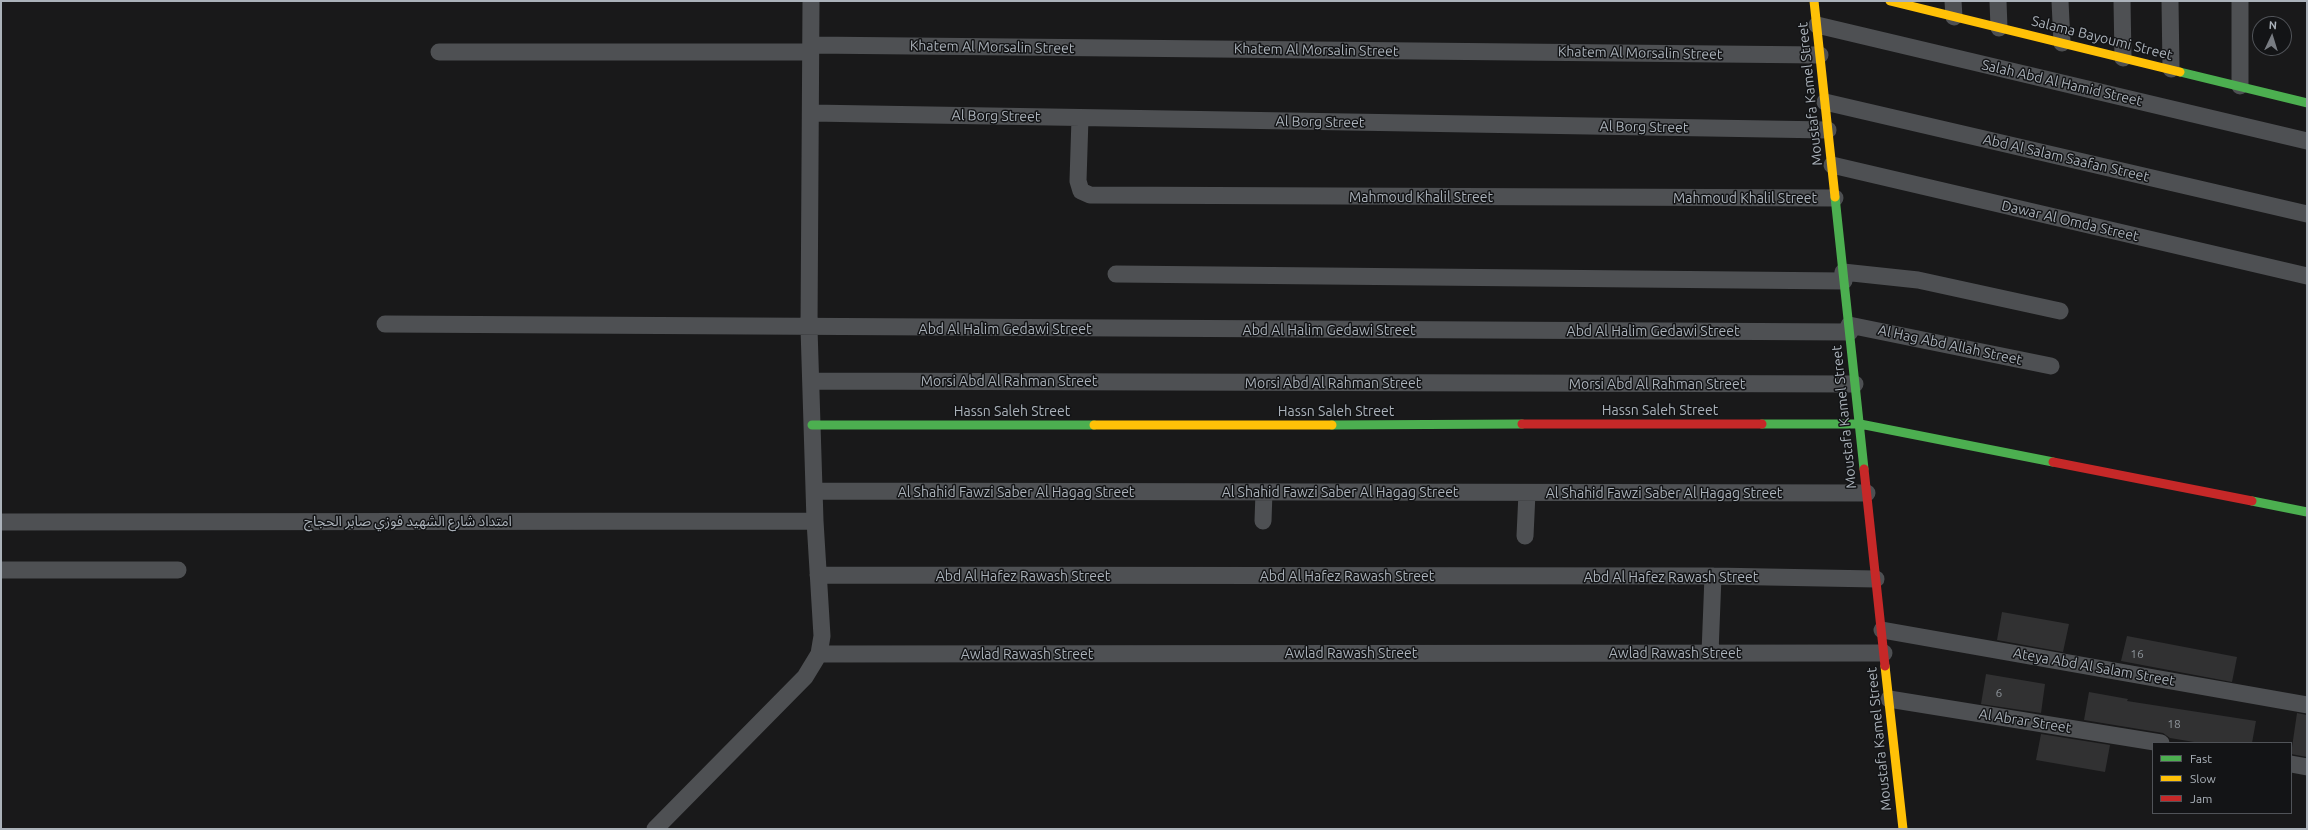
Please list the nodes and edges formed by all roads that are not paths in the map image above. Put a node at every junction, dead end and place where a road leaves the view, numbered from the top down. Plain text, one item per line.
1 (811, 1) edge
2 (1814, 1) edge
3 (1890, 1) edge
4 (1998, 1) edge
5 (2060, 1) edge
6 (2122, 1) edge
7 (2170, 1) edge
8 (2240, 1) edge
9 (1910, 4) edge
10 (1954, 9) edge
11 (1817, 25) junction
12 (1998, 28) junction
13 (2062, 43) junction
14 (811, 48) junction
15 (439, 52) dead end
16 (1820, 55) junction
17 (2123, 58) junction
18 (2170, 69) junction
19 (2240, 86) junction
20 (1825, 102) junction
21 (2307, 102) edge
22 (811, 112) junction
23 (1080, 118) junction
24 (1828, 130) junction
25 (2307, 141) edge
26 (1832, 165) junction
27 (1835, 198) junction
28 (2307, 214) edge
29 (1116, 274) dead end
30 (1844, 276) junction
31 (2307, 276) edge
32 (2060, 311) dead end
33 (385, 324) dead end
34 (809, 328) junction
35 (1849, 328) junction
36 (2051, 366) dead end
37 (811, 381) junction
38 (1855, 384) junction
39 (1860, 424) junction
40 (812, 425) junction
41 (814, 491) junction
42 (1264, 492) junction
43 (1527, 492) junction
44 (1867, 493) junction
45 (2307, 512) edge
46 (815, 521) junction
47 (1263, 521) dead end
48 (1, 522) edge
49 (1525, 536) dead end
50 (1, 570) edge
51 (178, 570) dead end
52 (818, 575) junction
53 (1713, 576) junction
54 (1876, 580) junction
55 (1882, 630) junction
56 (1710, 653) junction
57 (1884, 653) junction
58 (819, 654) junction
59 (1889, 699) junction
60 (2307, 704) edge
61 (2155, 742) edge
62 (2292, 764) edge
63 (2307, 767) edge
64 (655, 829) edge
65 (1903, 829) edge

1 - 14 street
2 - 11 street, Moustafa Kamel Street
3 - 9 street, Salama Bayoumi Street
4 - 12 street
5 - 13 street
6 - 17 street
7 - 18 street
8 - 19 street
9 - 10 street, Salama Bayoumi Street
10 - 12 street, Salama Bayoumi Street
11 - 16 street, Moustafa Kamel Street
11 - 25 street, Salah Abd Al Hamid Street
12 - 13 street, Salama Bayoumi Street
13 - 17 street, Salama Bayoumi Street
14 - 15 street, Khatem Al Morsalin Street
14 - 16 street, Khatem Al Morsalin Street
14 - 22 street
16 - 20 street, Moustafa Kamel Street
17 - 18 street, Salama Bayoumi Street
18 - 19 street, Salama Bayoumi Street
19 - 21 street, Salama Bayoumi Street
20 - 24 street, Moustafa Kamel Street
20 - 28 street, Abd Al Salam Saafan Street
22 - 23 street, Al Borg Street
22 - 34 street
23 - 24 street, Al Borg Street
23 - 27 street, Mahmoud Khalil Street
24 - 26 street, Moustafa Kamel Street
26 - 27 street, Moustafa Kamel Street
26 - 31 street, Dawar Al Omda Street
27 - 30 street, Moustafa Kamel Street
29 - 30 street
30 - 32 street
30 - 35 street, Moustafa Kamel Street
33 - 34 street, Abd Al Halim Gedawi Street
34 - 35 street, Abd Al Halim Gedawi Street
34 - 37 street
35 - 36 street, Al Hag Abd Allah Street
35 - 38 street, Moustafa Kamel Street
37 - 38 street, Morsi Abd Al Rahman Street
37 - 40 street
38 - 39 street, Moustafa Kamel Street
39 - 40 street, Hassn Saleh Street
39 - 44 street, Moustafa Kamel Street
39 - 45 street, Hassn Saleh Street
40 - 41 street
41 - 42 street, Al Shahid Fawzi Saber Al Hagag Street
41 - 46 street
42 - 43 street, Al Shahid Fawzi Saber Al Hagag Street
42 - 47 street
43 - 44 street, Al Shahid Fawzi Saber Al Hagag Street
43 - 49 street
44 - 54 street, Moustafa Kamel Street
46 - 48 street, امتداد شارع الشهيد فوزي صابر الحجاج
46 - 52 street
50 - 51 street
52 - 53 street, Abd Al Hafez Rawash Street
52 - 58 street
53 - 54 street, Abd Al Hafez Rawash Street
53 - 56 street
54 - 55 street, Moustafa Kamel Street
55 - 57 street, Moustafa Kamel Street
55 - 60 street, Ateya Abd Al Salam Street
56 - 57 street, Awlad Rawash Street
56 - 58 street, Awlad Rawash Street
57 - 59 street, Moustafa Kamel Street
58 - 64 street
59 - 61 street, Al Abrar Street
59 - 65 street, Moustafa Kamel Street
62 - 63 street

